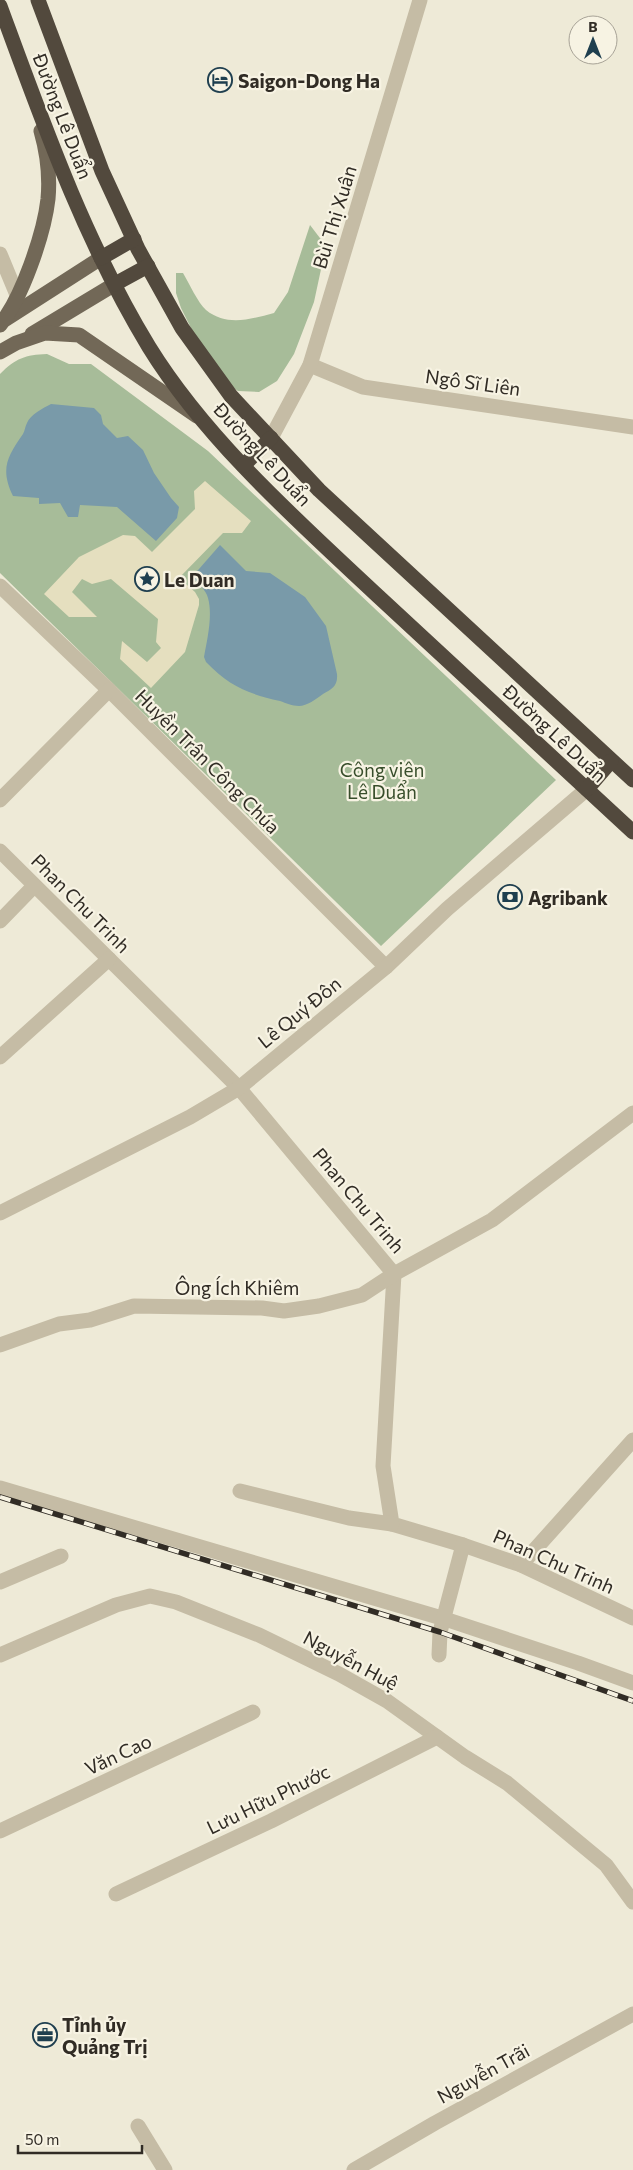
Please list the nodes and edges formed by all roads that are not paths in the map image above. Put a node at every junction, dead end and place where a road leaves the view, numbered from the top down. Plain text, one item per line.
1 (38, 0) edge
2 (420, 0) edge
3 (0, 6) edge
4 (30, 86) junction
5 (134, 239) junction
6 (0, 254) edge
7 (101, 258) junction
8 (148, 266) junction
9 (115, 284) junction
10 (17, 294) junction
11 (2, 323) edge
12 (16, 343) junction
13 (0, 352) edge
14 (310, 366) junction
15 (200, 418) junction
16 (633, 427) edge
17 (271, 438) junction
18 (244, 465) junction
19 (0, 586) edge
20 (109, 690) junction
21 (611, 761) junction
22 (633, 780) edge
23 (587, 789) junction
24 (0, 800) edge
25 (633, 832) edge
26 (0, 851) edge
27 (34, 886) junction
28 (0, 921) edge
29 (109, 959) junction
30 (386, 967) junction
31 (0, 1057) edge
32 (239, 1088) junction
33 (631, 1119) edge
34 (0, 1213) edge
35 (394, 1274) junction
36 (0, 1345) edge
37 (633, 1440) edge
38 (0, 1488) edge
39 (240, 1491) dead end
40 (392, 1524) junction
41 (464, 1545) junction
42 (61, 1556) dead end
43 (522, 1565) junction
44 (0, 1582) edge
45 (633, 1618) edge
46 (445, 1619) junction
47 (0, 1655) edge
48 (439, 1655) dead end
49 (633, 1683) edge
50 (253, 1712) dead end
51 (436, 1737) junction
52 (0, 1831) edge
53 (116, 1894) dead end
54 (633, 1902) edge
55 (633, 2014) edge
56 (138, 2126) dead end
57 (165, 2170) edge
58 (354, 2170) edge

1 - 5 highway, Đường Lê Duẩn
2 - 14 street, Bùi Thị Xuân
3 - 4 highway, Đường Lê Duẩn
4 - 7 highway, Đường Lê Duẩn
4 - 10 main road
5 - 7 highway
5 - 8 highway, Đường Lê Duẩn
6 - 10 street
7 - 9 highway, Đường Lê Duẩn
7 - 11 main road
8 - 9 highway
8 - 17 highway, Đường Lê Duẩn
9 - 12 main road
9 - 15 highway, Đường Lê Duẩn
10 - 11 main road
12 - 13 main road
12 - 15 main road
14 - 16 street, Ngô Sĩ Liên
14 - 17 street, Bùi Thị Xuân
15 - 18 highway, Đường Lê Duẩn
17 - 18 highway
17 - 21 highway, Đường Lê Duẩn
18 - 23 highway, Đường Lê Duẩn
19 - 20 street, Huyền Trân Công Chúa
20 - 24 street
20 - 30 street, Huyền Trân Công Chúa
21 - 22 highway, Đường Lê Duẩn
21 - 23 highway
23 - 25 highway, Đường Lê Duẩn
23 - 30 street, Lê Quý Đôn
26 - 27 street, Phan Chu Trinh
27 - 28 street
27 - 29 street, Phan Chu Trinh
29 - 31 street
29 - 32 street, Phan Chu Trinh
30 - 32 street, Lê Quý Đôn
32 - 34 street, Lê Quý Đôn
32 - 35 street, Phan Chu Trinh
33 - 35 street, Ông Ích Khiêm
35 - 36 street, Ông Ích Khiêm
35 - 40 street, Phan Chu Trinh
37 - 43 street
38 - 46 street
39 - 40 street
40 - 41 street, Phan Chu Trinh
41 - 43 street, Phan Chu Trinh
41 - 46 street
42 - 44 street
43 - 45 street, Phan Chu Trinh
46 - 48 street
46 - 49 street
47 - 51 street, Nguyễn Huệ
50 - 52 street, Văn Cao
51 - 53 street, Lưu Hữu Phước
51 - 54 street, Nguyễn Huệ
55 - 58 street, Nguyễn Trãi
56 - 57 street

